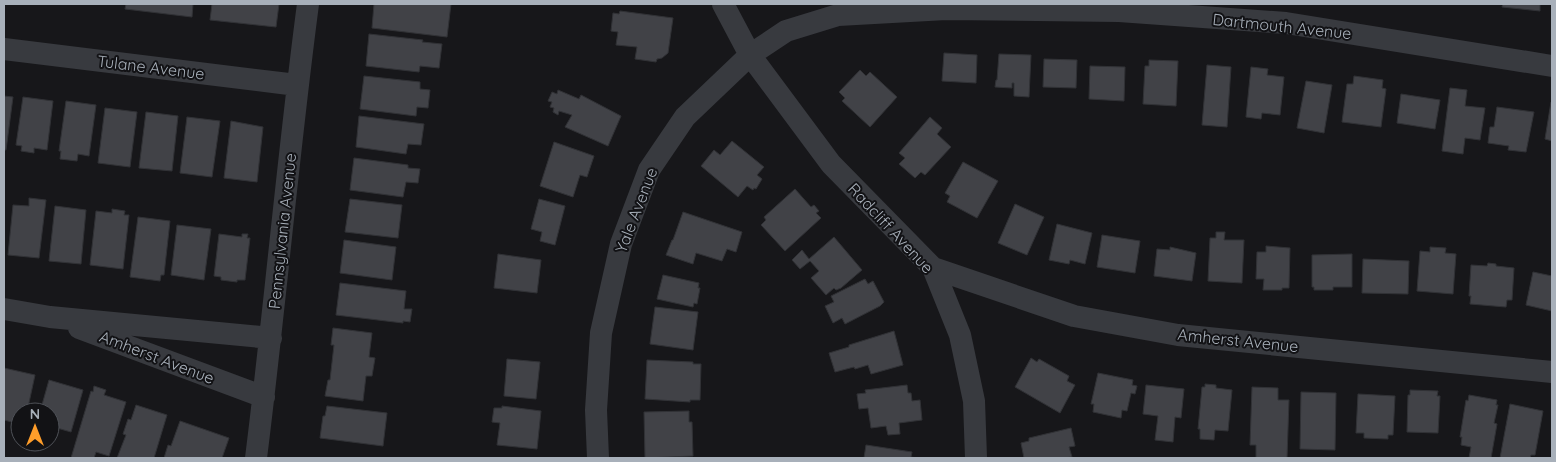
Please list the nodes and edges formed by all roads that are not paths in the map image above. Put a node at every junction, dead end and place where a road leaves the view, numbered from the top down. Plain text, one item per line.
1 (308, 4) edge
2 (723, 4) edge
3 (4, 49) edge
4 (750, 55) junction
5 (1552, 66) edge
6 (297, 86) junction
7 (933, 268) junction
8 (4, 309) edge
9 (50, 317) junction
10 (271, 338) junction
11 (1552, 372) edge
12 (264, 397) junction
13 (256, 458) edge
14 (598, 458) edge
15 (976, 458) edge

1 - 6 street, Pennsylvania Avenue
2 - 4 street
3 - 6 street, Tulane Avenue
4 - 5 street, Dartmouth Avenue
4 - 7 street, Radcliff Avenue
4 - 14 street, Yale Avenue
6 - 10 street, Pennsylvania Avenue
7 - 11 street, Amherst Avenue
7 - 15 street, Radcliff Avenue
8 - 9 street, Amherst Avenue
9 - 10 street, Amherst Avenue
9 - 12 street, Amherst Avenue
10 - 12 street, Pennsylvania Avenue
12 - 13 street, Pennsylvania Avenue

